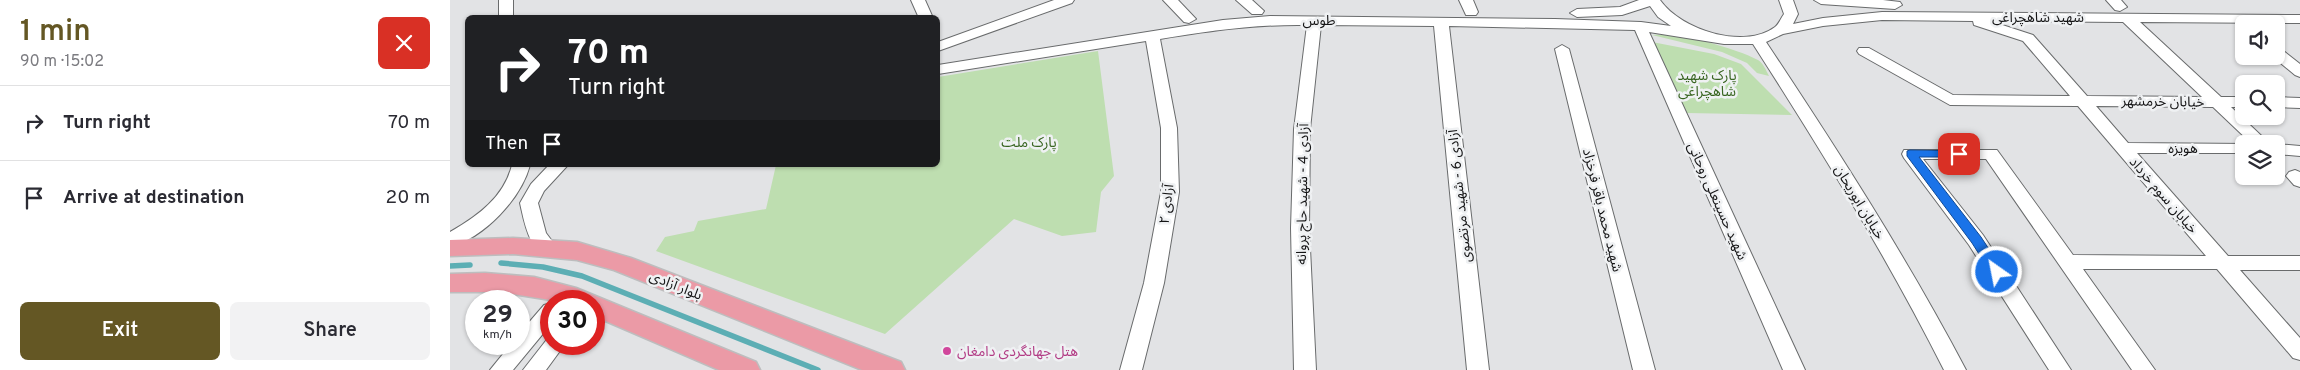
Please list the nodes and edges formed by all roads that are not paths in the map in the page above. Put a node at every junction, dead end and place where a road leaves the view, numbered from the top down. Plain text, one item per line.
1 (506, 0) edge
2 (918, 0) edge
3 (1067, 0) edge
4 (1170, 0) edge
5 (1243, 0) edge
6 (1653, 0) edge
7 (1786, 0) edge
8 (1821, 0) edge
9 (1879, 2) edge
10 (1469, 6) edge
11 (2120, 8) edge
12 (2300, 8) edge
13 (1954, 10) edge
14 (1257, 11) junction
15 (506, 15) edge
16 (925, 15) edge
17 (2040, 17) junction
18 (1189, 19) junction
19 (1315, 19) junction
20 (2300, 19) edge
21 (2235, 20) edge
22 (2285, 20) edge
23 (1441, 21) junction
24 (1642, 31) dead end
25 (1778, 32) junction
26 (1152, 35) junction
27 (1703, 35) junction
28 (2028, 38) junction
29 (1757, 39) junction
30 (940, 45) edge
31 (1562, 49) dead end
32 (1864, 51) dead end
33 (940, 60) edge
34 (2285, 60) edge
35 (940, 70) edge
36 (2300, 72) edge
37 (2082, 100) junction
38 (2214, 102) junction
39 (2235, 102) edge
40 (2285, 102) edge
41 (2300, 103) edge
42 (2252, 135) edge
43 (2123, 148) junction
44 (2235, 148) edge
45 (2285, 150) edge
46 (2300, 151) edge
47 (525, 167) edge
48 (557, 167) edge
49 (450, 241) edge
50 (450, 248) edge
51 (549, 249) junction
52 (2067, 262) junction
53 (2222, 262) junction
54 (2300, 263) edge
55 (450, 283) edge
56 (548, 290) edge
57 (605, 311) edge
58 (540, 328) edge
59 (2300, 352) edge
60 (546, 355) edge
61 (501, 370) edge
62 (534, 370) edge
63 (746, 370) edge
64 (891, 370) edge
65 (1132, 370) edge
66 (1305, 370) edge
67 (1478, 370) edge
68 (1644, 370) edge
69 (1794, 370) edge
70 (1955, 370) edge
71 (2060, 370) edge
72 (2144, 370) edge

1 - 15 street
2 - 16 street
3 - 30 street
4 - 18 street
5 - 14 street
6 - 10 street, طوس
6 - 27 street
7 - 25 street
8 - 9 street, شهید شاهچراغی
9 - 13 street, شهید شاهچراغی
10 - 14 street, طوس
11 - 12 street, شهید شاهچراغی
11 - 13 street, شهید شاهچراغی
11 - 17 street, شهید شاهچراغی
11 - 21 street, شهید شاهچراغی
11 - 38 street
13 - 17 street, شهید شاهچراغی
13 - 25 street, شهید شاهچراغی
13 - 28 street
14 - 18 street, طوس
17 - 28 street
18 - 33 street, طوس
19 - 23 street, طوس
19 - 26 street, طوس
19 - 66 street, آزادی 4 - شهید حاج پروانه
20 - 22 street, شهید شاهچراغی
23 - 27 street, طوس
23 - 67 street, آزادی 6 - شهید مرتضوی
24 - 69 street, شهید حسینعلی روحانی
25 - 29 street, شهید شاهچراغی
26 - 35 street, طوس
26 - 65 street, آزادی ۲
27 - 29 street, شهید شاهچراغی
28 - 37 street, خیابان سوم خرداد
29 - 70 street, خیابان ابوریحان
31 - 68 street, شهید محمد باقر فرخزاد
32 - 37 street, خیابان خرمشهر
34 - 36 street
37 - 38 street, خیابان خرمشهر
37 - 43 street, خیابان سوم خرداد
38 - 39 street, خیابان خرمشهر
38 - 42 street
40 - 41 street
43 - 44 street, هویزه
43 - 53 street, خیابان سوم خرداد
45 - 46 street
47 - 49 street
48 - 51 street
50 - 51 main road, بلوار آزادی
51 - 64 main road, بلوار آزادی
52 - 53 street
52 - 71 street
52 - 72 street
53 - 54 street
53 - 59 street, خیابان سوم خرداد
55 - 56 main road
57 - 63 main road
58 - 61 street
60 - 62 street

